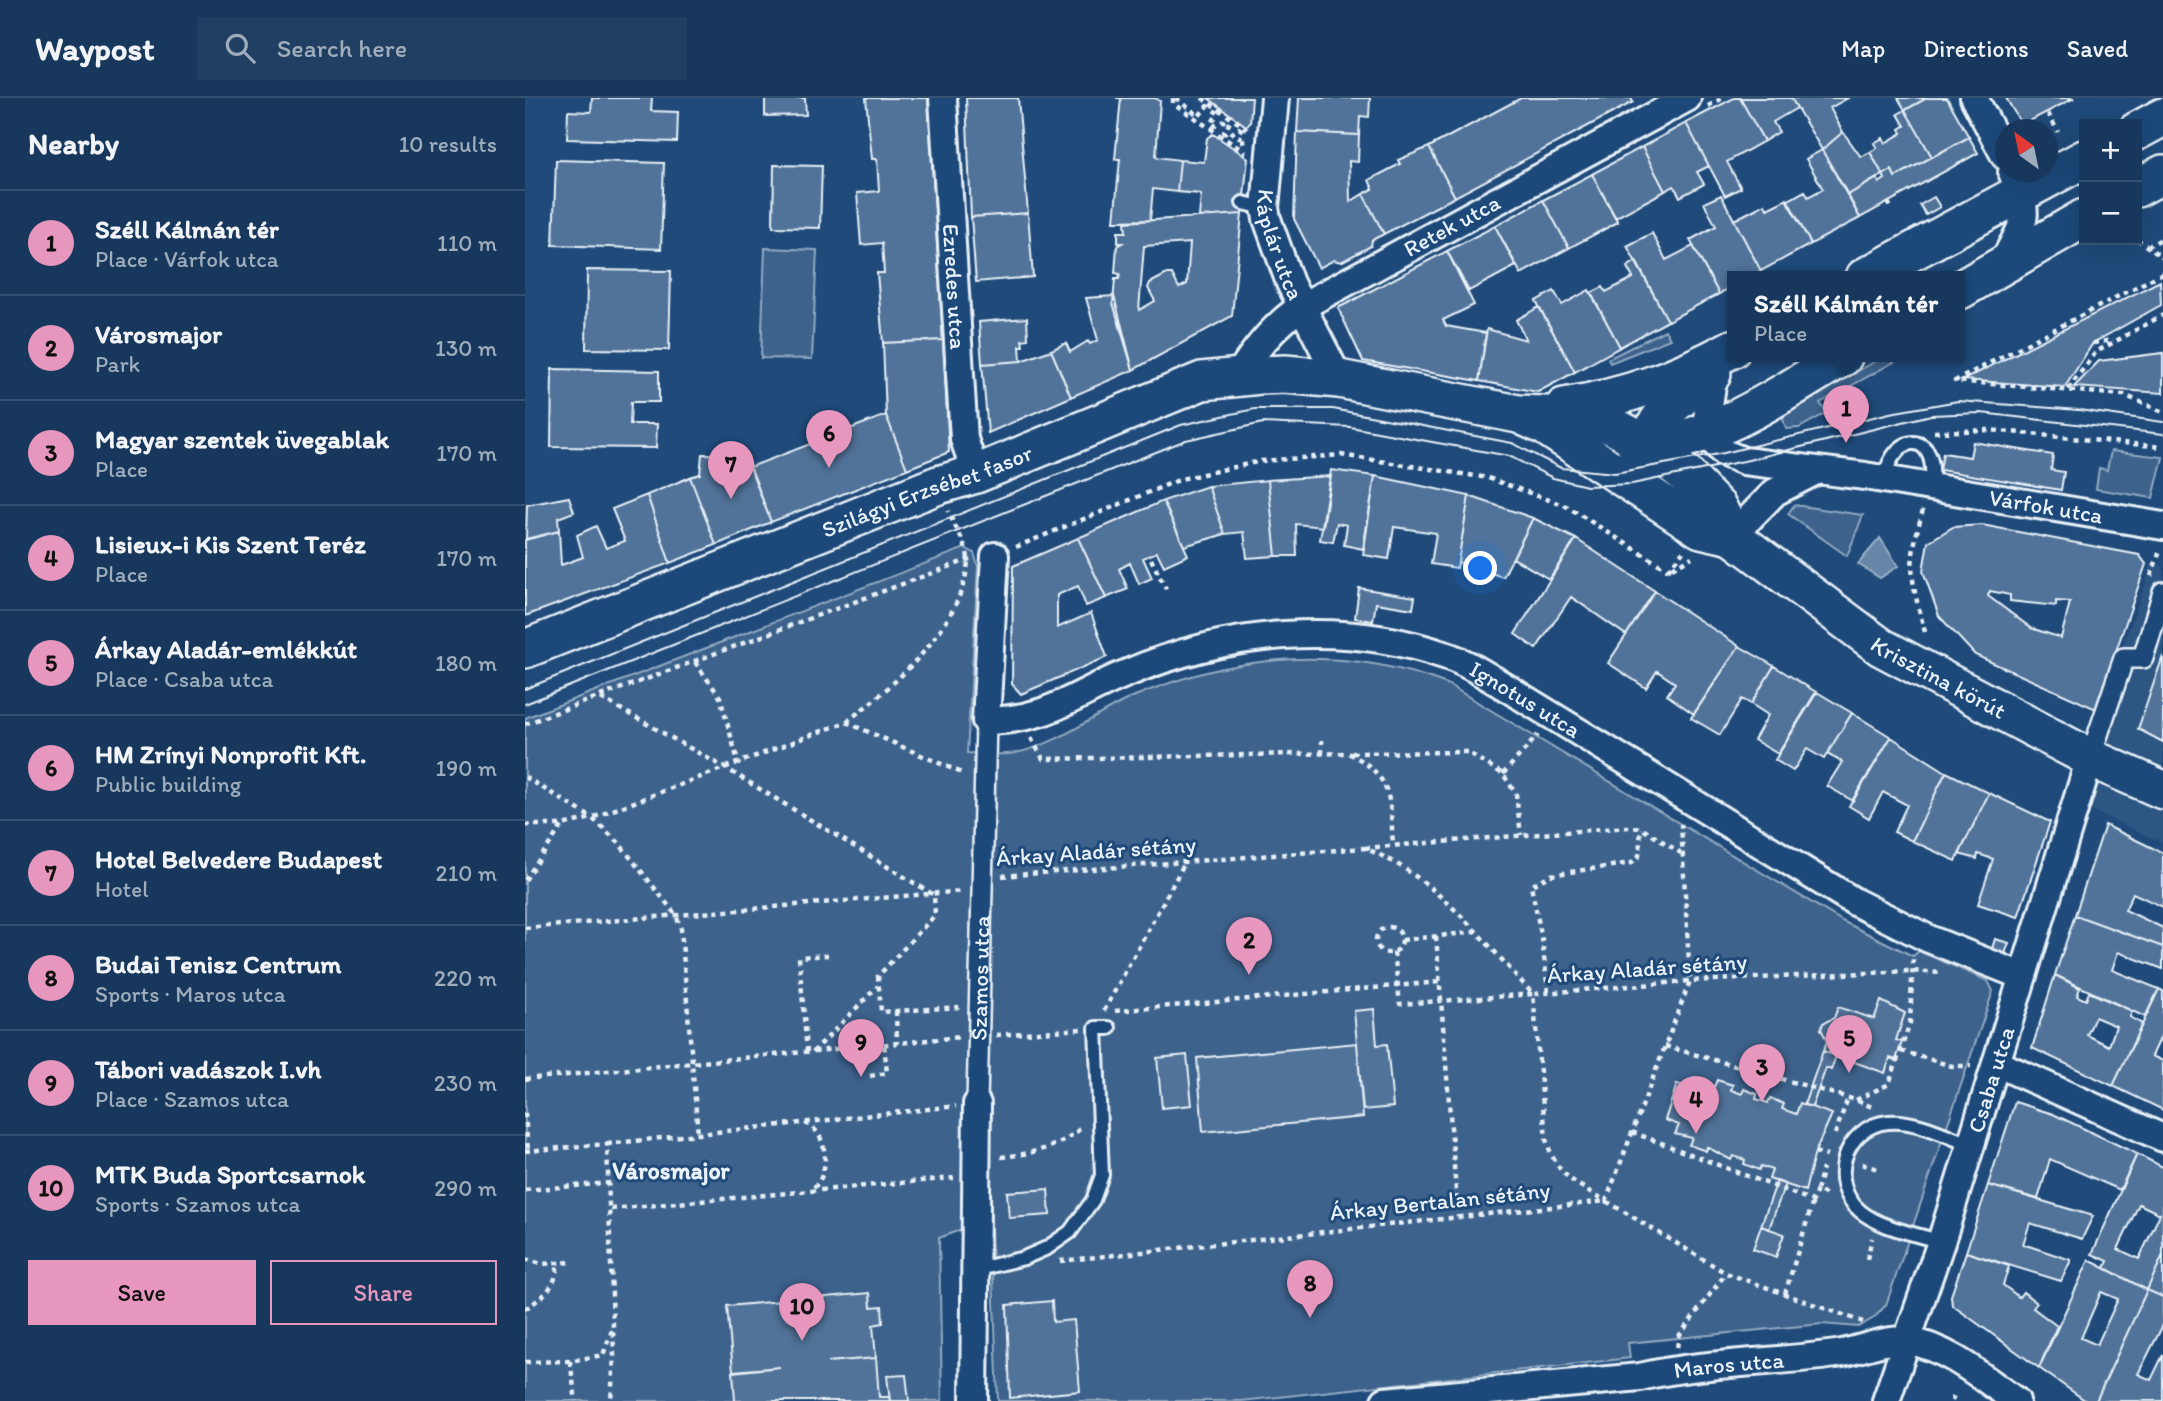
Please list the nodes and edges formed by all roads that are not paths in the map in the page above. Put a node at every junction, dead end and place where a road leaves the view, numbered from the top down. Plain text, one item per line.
1 (943, 98) edge
2 (1275, 98) edge
3 (1687, 98) edge
4 (1974, 98) edge
5 (2163, 117) edge
6 (2142, 128) edge
7 (1995, 137) edge
8 (2079, 161) edge
9 (2058, 168) edge
10 (2163, 174) edge
11 (2016, 182) edge
12 (2142, 185) edge
13 (2079, 221) edge
14 (2003, 265) junction
15 (1875, 271) edge
16 (1965, 287) edge
17 (1301, 307) junction
18 (1834, 362) edge
19 (1237, 378) junction
20 (1339, 379) junction
21 (1700, 391) edge
22 (1531, 420) junction
23 (1647, 444) junction
24 (1818, 470) junction
25 (976, 474) junction
26 (1884, 479) junction
27 (1931, 486) junction
28 (1698, 487) junction
29 (1669, 510) junction
30 (2163, 526) edge
31 (1732, 536) junction
32 (982, 558) road end
33 (2163, 592) edge
34 (525, 649) edge
35 (986, 722) junction
36 (2090, 758) junction
37 (2163, 790) edge
38 (2022, 976) junction
39 (1103, 1028) road end
40 (1983, 1065) junction
41 (977, 1104) joint
42 (2163, 1138) edge
43 (1971, 1145) junction
44 (1941, 1242) junction
45 (975, 1270) junction
46 (1907, 1340) junction
47 (974, 1401) edge
48 (1385, 1401) edge
49 (1886, 1401) edge
50 (2016, 1401) edge

1 - 25 street, Ezredes utca
2 - 17 street, Káplár utca
3 - 17 street, Retek utca
4 - 7 street
5 - 6 main road
8 - 9 main road
10 - 12 main road
11 - 14 street
11 - 15 main road
13 - 14 main road
14 - 16 main road
17 - 19 street, Retek utca
17 - 20 street, Káplár utca
18 - 21 main road
19 - 20 main road, Szilágyi Erzsébet fasor
19 - 25 main road, Szilágyi Erzsébet fasor
20 - 22 main road, Szilágyi Erzsébet fasor
21 - 22 main road
21 - 23 main road
21 - 24 street, Várfok utca
21 - 28 main road
22 - 23 main road, Krisztina körút
22 - 29 main road, Krisztina körút
23 - 28 main road, Krisztina körút
23 - 29 main road
24 - 26 street, Várfok utca
24 - 31 street
25 - 34 main road, Szilágyi Erzsébet fasor
26 - 27 street, Várfok utca
26 - 27 lane
27 - 30 street, Várfok utca
28 - 31 main road, Krisztina körút
29 - 31 main road, Krisztina körút
31 - 36 main road, Krisztina körút
32 - 35 street, Szamos utca
33 - 36 street
35 - 38 street, Ignotus utca
35 - 41 street, Szamos utca
36 - 37 main road, Krisztina körút
36 - 38 street, Csaba utca
38 - 40 street, Csaba utca
39 - 45 lane
40 - 42 street
40 - 43 street, Csaba utca
41 - 45 street, Szamos utca
43 - 44 street, Csaba utca
43 - 44 lane
44 - 46 street, Csaba utca
45 - 47 street, Szamos utca
46 - 48 street, Maros utca
46 - 49 street, Csaba utca
46 - 50 street

